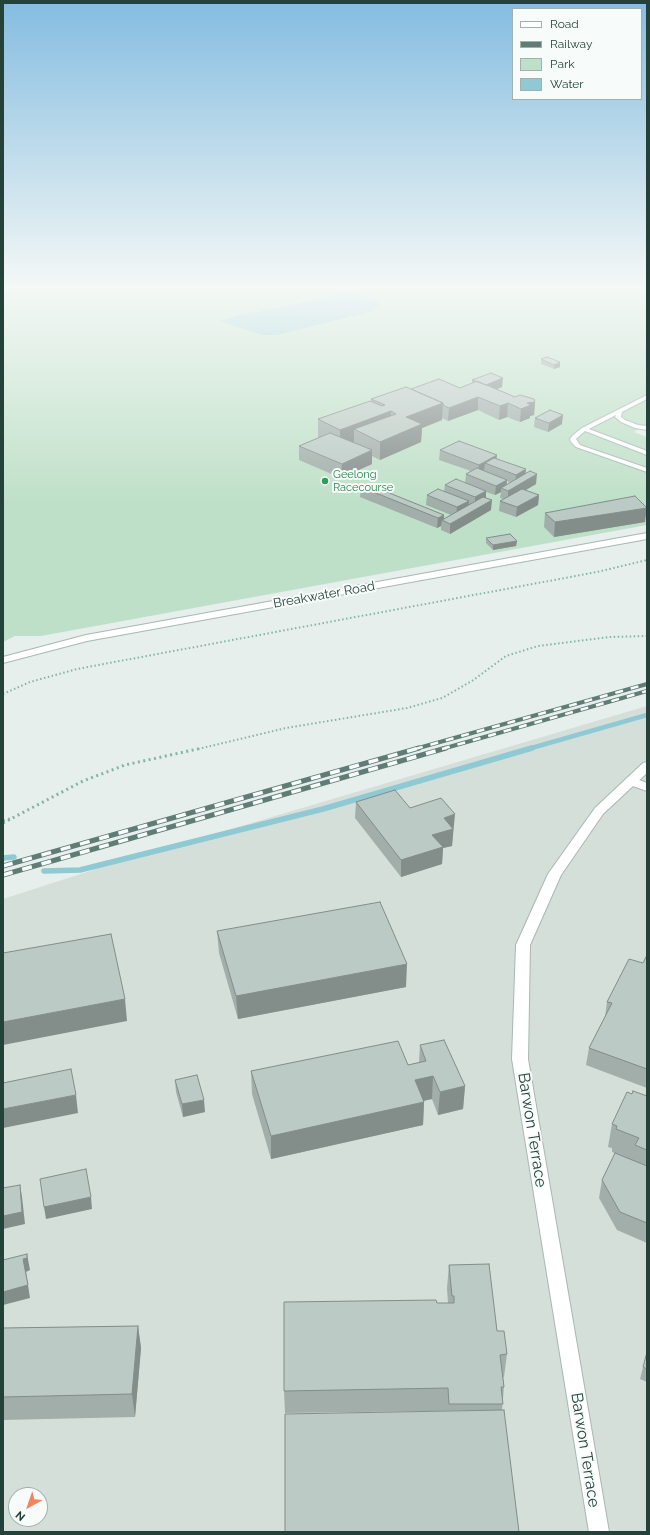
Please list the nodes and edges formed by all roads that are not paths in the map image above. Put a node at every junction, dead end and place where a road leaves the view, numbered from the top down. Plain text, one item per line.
1 (647, 397) edge
2 (620, 412) junction
3 (647, 428) edge
4 (584, 430) junction
5 (647, 453) edge
6 (647, 470) edge
7 (647, 536) edge
8 (3, 660) edge
9 (647, 766) edge
10 (631, 781) junction
11 (647, 787) edge
12 (599, 1532) edge

1 - 2 lane
2 - 3 lane
2 - 4 lane
4 - 5 lane
4 - 6 lane
7 - 8 street, Breakwater Road
9 - 10 street, Barwon Terrace
10 - 11 street
10 - 12 street, Barwon Terrace

